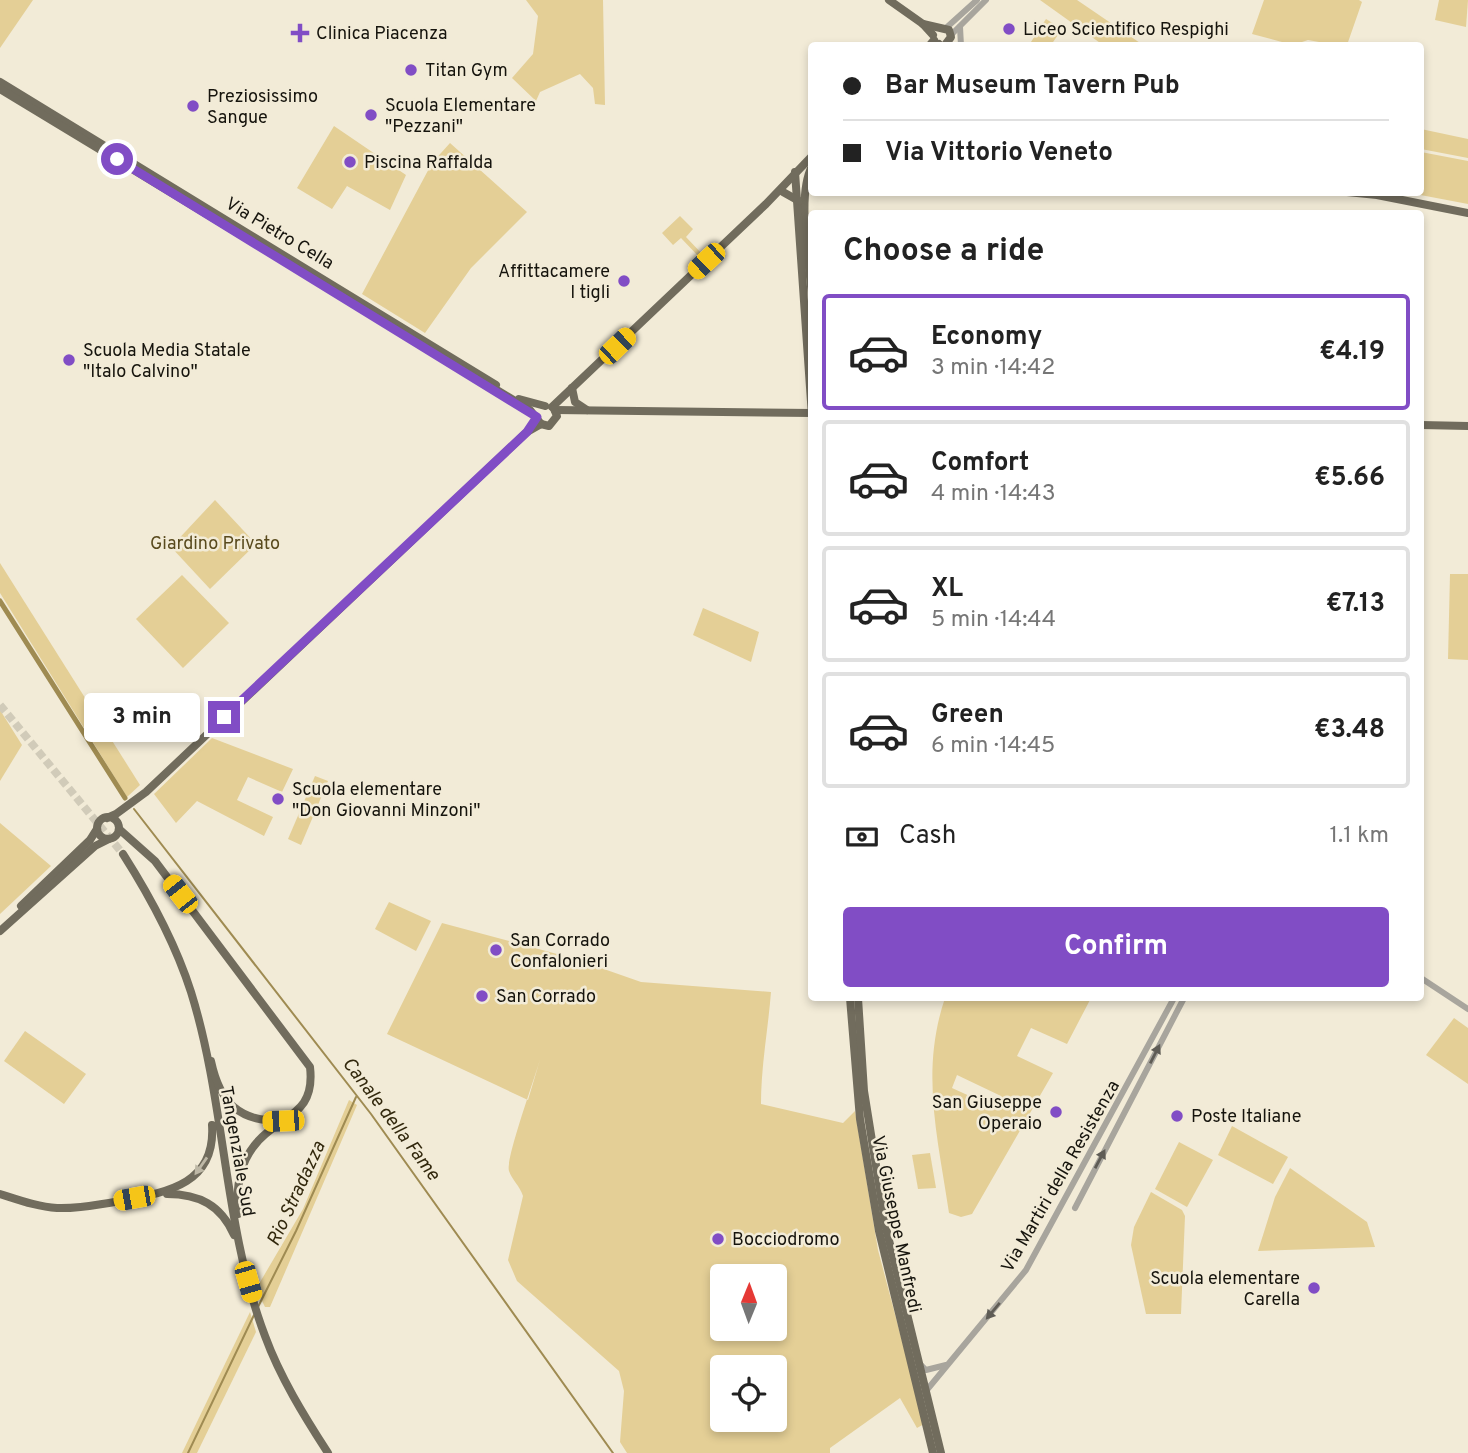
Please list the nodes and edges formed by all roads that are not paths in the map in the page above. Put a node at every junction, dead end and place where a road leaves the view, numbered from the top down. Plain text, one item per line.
1 (889, 0) edge
2 (977, 0) edge
3 (986, 0) edge
4 (961, 26) junction
5 (941, 39) edge
6 (960, 42) edge
7 (0, 82) edge
8 (0, 89) edge
9 (803, 175) edge
10 (783, 192) junction
11 (1382, 196) edge
12 (799, 201) junction
13 (766, 204) junction
14 (1468, 213) edge
15 (808, 242) edge
16 (808, 349) edge
17 (572, 388) junction
18 (551, 407) junction
19 (587, 410) junction
20 (567, 412) junction
21 (808, 415) edge
22 (556, 420) junction
23 (539, 421) junction
24 (1424, 425) edge
25 (1468, 426) edge
26 (125, 811) junction
27 (107, 818) junction
28 (119, 828) junction
29 (97, 829) junction
30 (110, 839) junction
31 (143, 851) junction
32 (122, 854) tunnel mouth
33 (0, 928) edge
34 (1424, 980) edge
35 (850, 1001) edge
36 (858, 1001) edge
37 (1172, 1001) edge
38 (1182, 1001) edge
39 (1468, 1009) edge
40 (196, 1014) junction
41 (209, 1076) junction
42 (283, 1121) junction
43 (0, 1194) edge
44 (161, 1194) junction
45 (1075, 1208) dead end
46 (240, 1245) junction
47 (246, 1269) junction
48 (919, 1362) junction
49 (947, 1364) junction
50 (924, 1393) junction
51 (328, 1453) edge
52 (933, 1453) edge
53 (941, 1453) edge

1 - 5 main road
2 - 5 street
3 - 4 street
4 - 5 street
4 - 6 street
7 - 18 main road, Via Pietro Cella
8 - 23 main road, Via Pietro Cella
9 - 10 main road
9 - 12 main road
9 - 13 main road
9 - 15 main road
10 - 12 main road
10 - 13 main road
11 - 14 main road
12 - 16 main road
13 - 17 main road
17 - 18 main road
17 - 19 main road
18 - 20 main road, Via Pietro Cella
18 - 22 main road
18 - 23 main road
19 - 20 main road, Via Pietro Cella
19 - 21 main road, Via Pietro Cella
20 - 22 main road
22 - 23 main road
23 - 26 main road
24 - 25 main road
26 - 27 main road
26 - 28 main road
27 - 28 main road
27 - 29 main road
28 - 30 main road
28 - 31 main road
29 - 30 main road
29 - 33 main road
30 - 31 main road
30 - 33 main road
31 - 42 main road
32 - 40 main road, Tangenziale Sud
34 - 39 street
35 - 50 main road, Via Giuseppe Manfredi
36 - 48 main road, Via Giuseppe Manfredi
37 -> 49 street, Via Martiri della Resistenza
45 -> 38 street, Via Martiri della Resistenza
40 - 41 main road, Tangenziale Sud
40 - 42 main road
41 -> 44 main road
41 - 46 main road, Tangenziale Sud
42 - 46 main road
43 - 44 main road
44 - 47 main road
46 - 47 main road, Tangenziale Sud
47 - 51 main road, Tangenziale Sud
48 - 49 street
48 - 50 main road, Via Giuseppe Manfredi
49 - 50 street, Via Martiri della Resistenza
50 - 52 main road, Via Giuseppe Manfredi
50 - 53 main road, Via Giuseppe Manfredi

